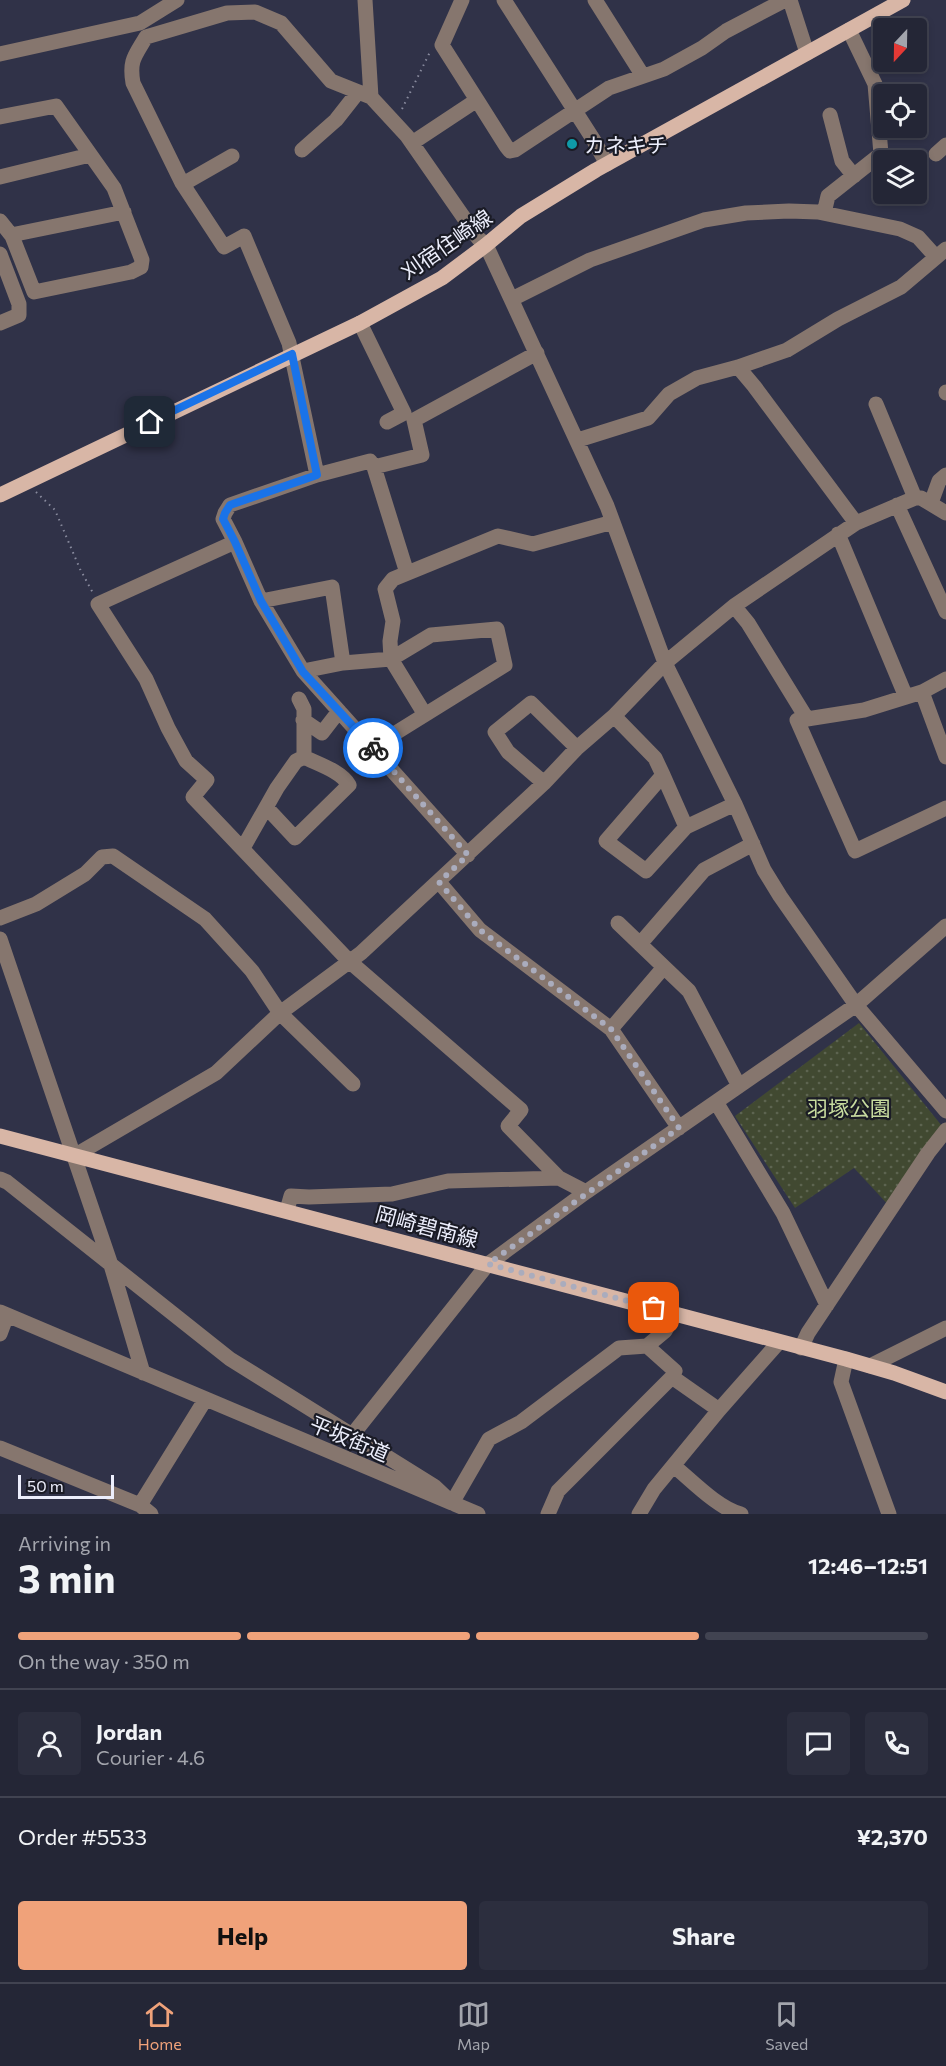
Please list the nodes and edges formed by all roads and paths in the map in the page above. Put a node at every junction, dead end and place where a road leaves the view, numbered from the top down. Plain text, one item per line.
1 (177, 0) edge
2 (365, 0) edge
3 (462, 0) edge
4 (504, 0) edge
5 (595, 0) edge
6 (785, 0) edge
7 (790, 0) edge
8 (903, 0) edge
9 (143, 30) junction
10 (849, 30) junction
11 (443, 39) junction
12 (807, 53) junction
13 (0, 54) edge
14 (643, 76) junction
15 (364, 95) junction
16 (477, 100) junction
17 (574, 111) junction
18 (830, 115) dead end
19 (0, 117) edge
20 (398, 117) dead end
21 (412, 143) junction
22 (302, 150) dead end
23 (90, 155) junction
24 (232, 156) dead end
25 (607, 164) junction
26 (854, 176) junction
27 (0, 177) edge
28 (183, 184) junction
29 (124, 212) junction
30 (824, 213) junction
31 (0, 221) edge
32 (11, 235) junction
33 (486, 245) junction
34 (941, 253) edge
35 (0, 255) edge
36 (512, 299) junction
37 (0, 322) edge
38 (360, 322) junction
39 (537, 353) junction
40 (292, 354) junction
41 (738, 367) junction
42 (876, 404) dead end
43 (387, 422) dead end
44 (578, 440) junction
45 (374, 467) junction
46 (317, 475) junction
47 (946, 475) edge
48 (31, 481) junction
49 (1, 492) edge
50 (915, 498) junction
51 (931, 503) junction
52 (897, 506) junction
53 (946, 513) edge
54 (613, 522) junction
55 (856, 523) junction
56 (838, 534) junction
57 (235, 542) junction
58 (407, 573) junction
59 (261, 601) junction
60 (98, 604) junction
61 (734, 606) junction
62 (946, 612) edge
63 (391, 659) junction
64 (343, 663) junction
65 (665, 663) junction
66 (303, 672) junction
67 (946, 679) edge
68 (922, 692) junction
69 (906, 697) junction
70 (299, 699) dead end
71 (339, 711) junction
72 (424, 713) junction
73 (614, 716) junction
74 (303, 720) junction
75 (796, 720) junction
76 (373, 747) junction
77 (577, 748) junction
78 (304, 757) junction
79 (946, 757) edge
80 (663, 775) junction
81 (544, 783) junction
82 (735, 804) junction
83 (267, 808) junction
84 (946, 808) edge
85 (686, 827) junction
86 (753, 844) junction
87 (243, 848) junction
88 (468, 855) junction
89 (439, 882) junction
90 (0, 918) edge
91 (618, 923) dead end
92 (946, 926) edge
93 (0, 939) edge
94 (640, 944) junction
95 (349, 961) junction
96 (664, 966) junction
97 (856, 1005) junction
98 (280, 1013) junction
99 (611, 1029) junction
100 (353, 1084) dead end
101 (739, 1086) junction
102 (716, 1102) junction
103 (946, 1112) edge
104 (679, 1128) junction
105 (946, 1130) edge
106 (0, 1136) edge
107 (74, 1156) junction
108 (559, 1178) junction
109 (0, 1179) edge
110 (586, 1192) junction
111 (286, 1210) junction
112 (488, 1264) junction
113 (111, 1265) junction
114 (827, 1305) junction
115 (4, 1313) edge
116 (675, 1314) junction
117 (946, 1328) edge
118 (0, 1334) edge
119 (778, 1342) junction
120 (648, 1346) junction
121 (801, 1348) junction
122 (846, 1359) junction
123 (870, 1366) junction
124 (143, 1373) junction
125 (672, 1377) junction
126 (946, 1392) edge
127 (206, 1400) junction
128 (719, 1410) junction
129 (352, 1434) junction
130 (0, 1448) edge
131 (674, 1466) junction
132 (452, 1503) junction
133 (145, 1510) edge
134 (478, 1514) edge
135 (548, 1514) edge
136 (639, 1514) edge
137 (741, 1514) edge
138 (889, 1514) edge

1 - 9 street
2 - 15 street
3 - 11 street
4 - 17 street
5 - 14 street
6 - 14 street
7 - 12 street
8 - 10 main road, 刈宿住崎線
9 - 13 street
9 - 15 street
9 - 28 street
10 - 12 main road, 刈宿住崎線
10 - 26 street
11 - 16 street
11 - 20 path
12 - 25 main road, 刈宿住崎線
14 - 17 street
15 - 21 street
15 - 22 street
16 - 17 street
16 - 21 street
17 - 25 street
18 - 26 street
19 - 23 street
21 - 33 street
23 - 27 street
23 - 29 street
24 - 28 street
25 - 33 main road, 刈宿住崎線
26 - 30 street
28 - 40 street
29 - 32 street
29 - 32 street
30 - 34 street
30 - 36 street
31 - 32 street
33 - 36 street
33 - 38 main road, 刈宿住崎線
34 - 41 street
35 - 37 street
36 - 39 street
38 - 40 main road, 刈宿住崎線
38 - 43 street
39 - 44 street
39 - 45 street
40 - 46 street
40 - 48 main road, 刈宿住崎線
41 - 44 street
41 - 55 street
42 - 50 street
44 - 54 street
45 - 46 street
45 - 58 street
46 - 57 street
47 - 51 street
48 - 49 main road, 刈宿住崎線
48 - 60 path
50 - 51 street
50 - 52 street
51 - 53 street
52 - 55 street
52 - 62 street
54 - 58 street
54 - 65 street
55 - 56 street
56 - 61 street
56 - 69 street
57 - 59 street
57 - 60 street
58 - 63 street
59 - 64 street
59 - 66 street
60 - 87 street
61 - 65 street
61 - 75 street
63 - 64 street
63 - 72 street
63 - 72 street
64 - 66 street
65 - 73 street
65 - 82 street
66 - 71 street
67 - 68 street
68 - 69 street
68 - 79 street
69 - 75 street
70 - 74 street
71 - 74 street
71 - 76 street
72 - 76 street
73 - 77 street
73 - 80 street
74 - 78 street
75 - 84 street
76 - 88 street
77 - 81 street
77 - 81 street
78 - 83 street
78 - 83 street
80 - 85 street
80 - 85 street
81 - 88 street
82 - 85 street
82 - 86 street
83 - 87 street
86 - 94 street
86 - 97 street
87 - 95 street
88 - 89 street
89 - 95 street
89 - 99 street
90 - 98 street
91 - 94 street
92 - 97 street
93 - 107 street
94 - 96 street
95 - 98 street
95 - 108 street
96 - 99 street
96 - 101 street
97 - 101 street
97 - 103 street
98 - 100 street
98 - 107 street
99 - 104 street
101 - 102 street
102 - 104 street
102 - 114 street
104 - 110 street
105 - 114 street
106 - 107 main road, 岡崎碧南線
107 - 111 main road, 岡崎碧南線
107 - 113 street
108 - 110 street
108 - 111 street
109 - 113 street
110 - 112 street
111 - 112 main road, 岡崎碧南線
112 - 116 main road, 岡崎碧南線
112 - 129 street
113 - 124 street
113 - 129 street
114 - 121 street
115 - 118 street
115 - 124 street
116 - 119 main road, 岡崎碧南線
116 - 120 street
117 - 123 street
119 - 121 main road, 岡崎碧南線
119 - 128 street
120 - 125 street
120 - 132 street
121 - 122 main road, 岡崎碧南線
122 - 123 main road, 岡崎碧南線
122 - 138 street
123 - 126 main road, 岡崎碧南線
124 - 127 street, 平坂街道
125 - 128 street
125 - 135 street
127 - 132 street, 平坂街道
127 - 133 street
128 - 131 street
129 - 132 street
130 - 133 street
131 - 136 street
131 - 137 street
132 - 134 street, 平坂街道

